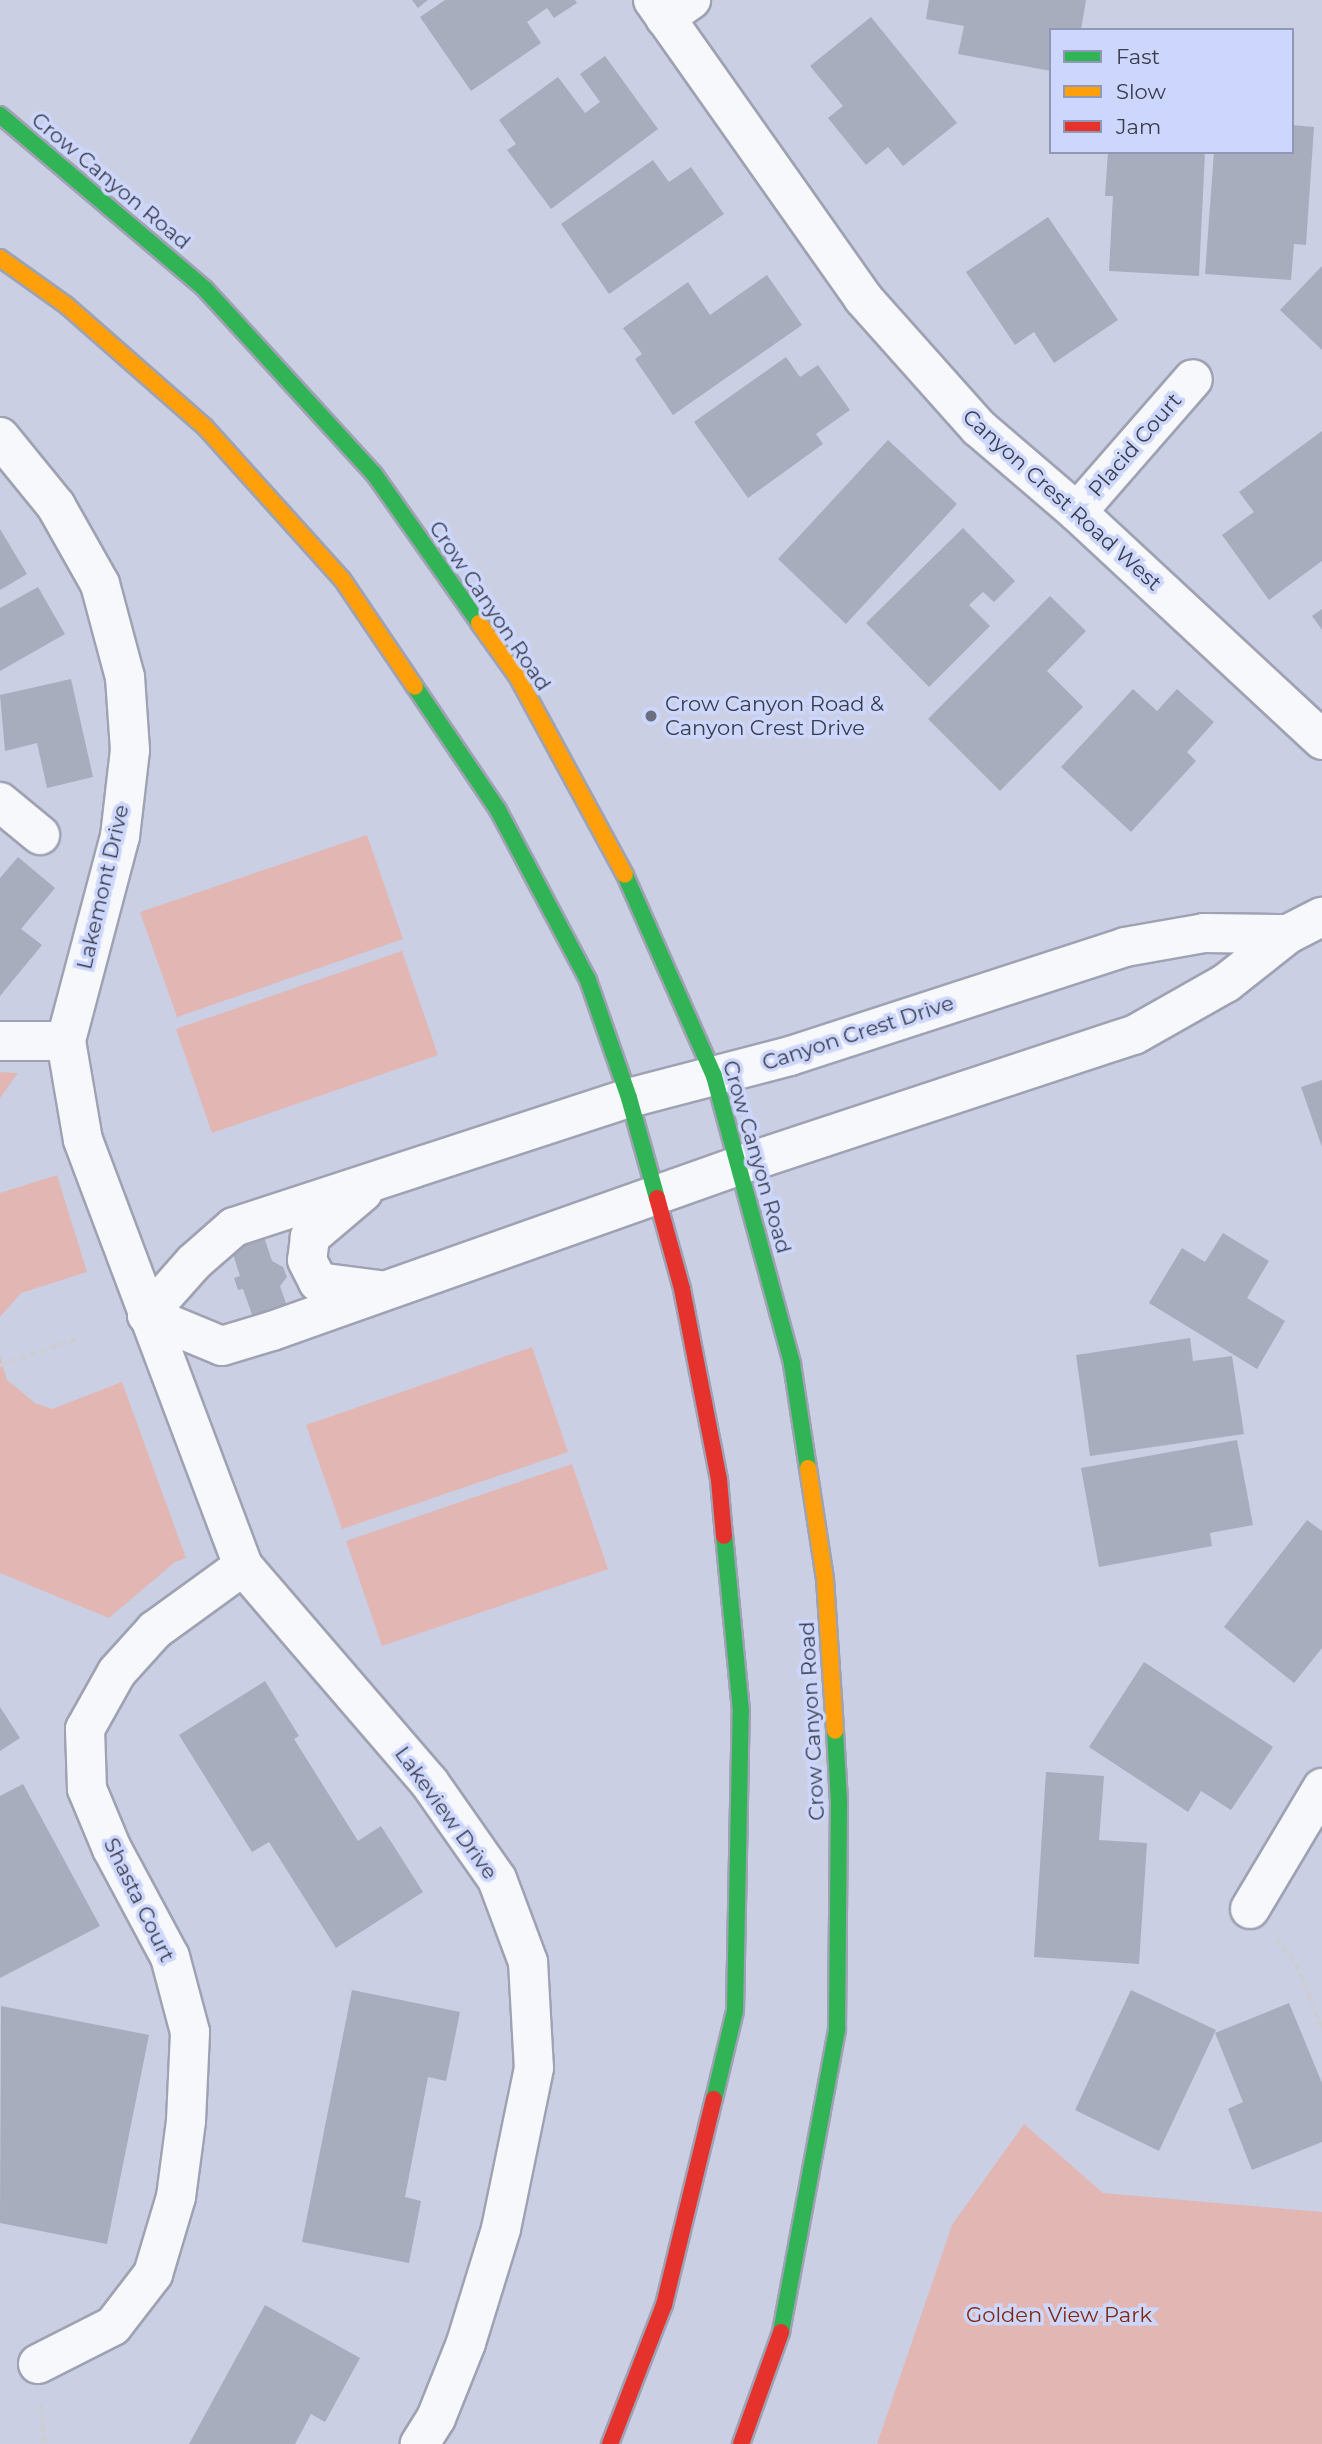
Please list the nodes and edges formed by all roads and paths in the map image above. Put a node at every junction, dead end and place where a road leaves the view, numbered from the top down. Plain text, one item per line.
1 (670, 6) edge
2 (0, 115) edge
3 (0, 258) edge
4 (1193, 379) dead end
5 (0, 437) edge
6 (1077, 512) junction
7 (1322, 740) edge
8 (0, 802) edge
9 (40, 835) dead end
10 (1322, 917) edge
11 (1288, 934) junction
12 (0, 1041) edge
13 (66, 1041) junction
14 (714, 1076) junction
15 (629, 1098) junction
16 (740, 1165) junction
17 (378, 1180) junction
18 (655, 1198) junction
19 (388, 1291) junction
20 (147, 1315) junction
21 (81, 1337) dead end
22 (0, 1365) edge
23 (243, 1566) junction
24 (1322, 1788) edge
25 (1251, 1909) joint
26 (1322, 2027) edge
27 (38, 2364) dead end
28 (420, 2444) edge
29 (610, 2444) edge
30 (741, 2444) edge

1 - 6 street, Canyon Crest Road West
2 - 14 main road, Crow Canyon Road
3 - 15 main road
4 - 6 street, Placid Court
5 - 13 street, Lakemont Drive
6 - 7 street, Canyon Crest Road West
8 - 9 street
10 - 11 street, Canyon Crest Drive
11 - 14 street, Canyon Crest Drive
11 - 16 street, Canyon Crest Drive
12 - 13 street
13 - 20 street, Lakemont Drive
14 - 15 street, Canyon Crest Drive
14 - 16 main road, Crow Canyon Road
15 - 17 street, Canyon Crest Drive
15 - 18 main road
16 - 18 street, Canyon Crest Drive
16 - 30 main road, Crow Canyon Road
17 - 19 street
17 - 20 street, Canyon Crest Drive
18 - 19 street, Canyon Crest Drive
18 - 29 main road
19 - 20 street, Canyon Crest Drive
20 - 23 street, Lakeview Drive
21 - 22 path
23 - 27 street, Shasta Court
23 - 28 street, Lakeview Drive
24 - 25 street
25 - 26 path

